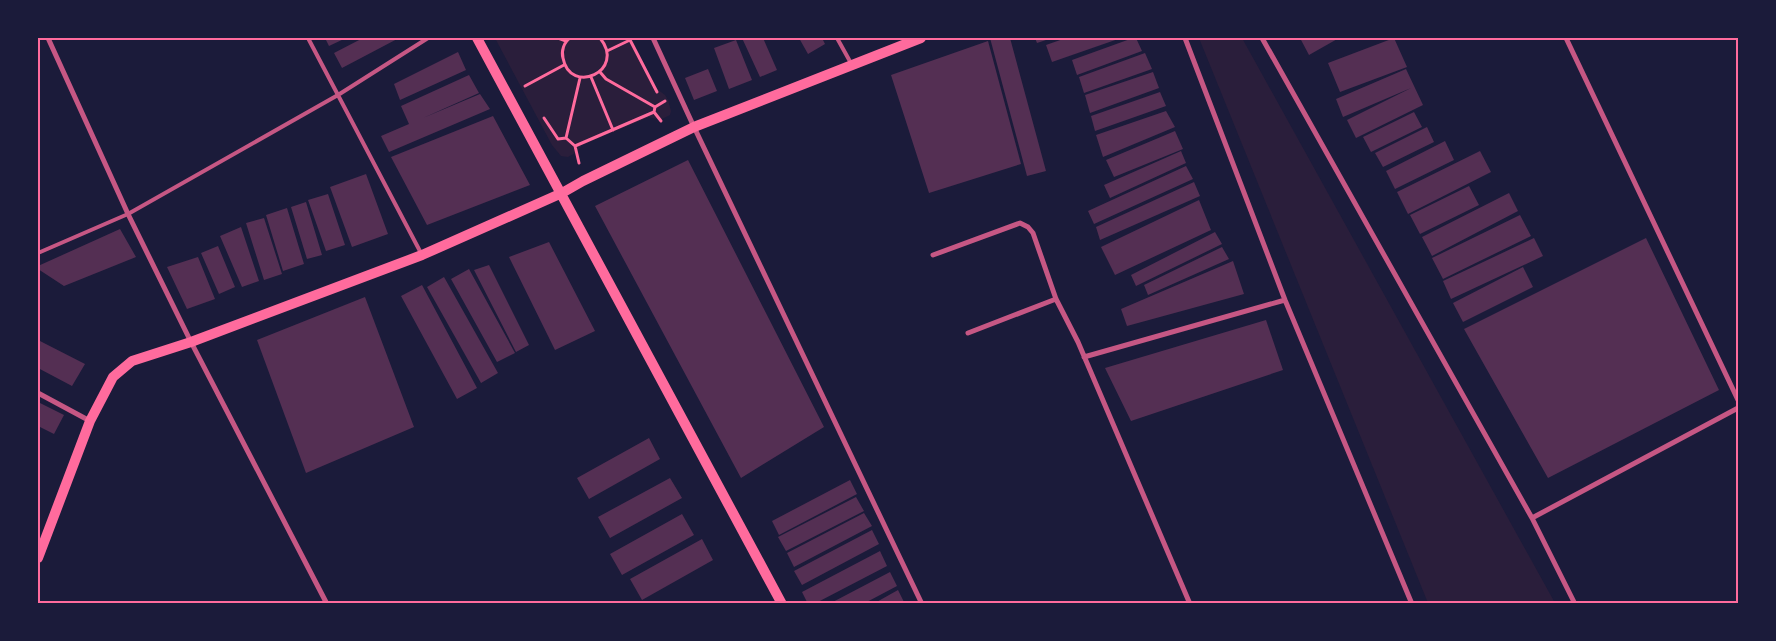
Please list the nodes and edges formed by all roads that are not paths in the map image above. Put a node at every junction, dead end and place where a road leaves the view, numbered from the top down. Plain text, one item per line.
1 (48, 38) edge
2 (308, 38) edge
3 (428, 38) edge
4 (477, 38) edge
5 (653, 38) edge
6 (837, 38) edge
7 (921, 38) edge
8 (1185, 38) edge
9 (1262, 38) edge
10 (1566, 38) edge
11 (852, 65) junction
12 (338, 95) junction
13 (694, 127) junction
14 (562, 194) junction
15 (128, 214) junction
16 (38, 253) edge
17 (422, 255) junction
18 (933, 255) dead end
19 (1056, 299) junction
20 (1285, 300) junction
21 (968, 333) dead end
22 (191, 342) junction
23 (1084, 358) junction
24 (38, 392) edge
25 (1738, 400) edge
26 (1738, 408) edge
27 (90, 420) junction
28 (1532, 518) junction
29 (38, 558) edge
30 (327, 604) edge
31 (782, 604) edge
32 (922, 604) edge
33 (1190, 604) edge
34 (1412, 604) edge
35 (1575, 604) edge

1 - 15 street
2 - 12 lane
3 - 12 lane
4 - 14 main road
5 - 13 street
6 - 11 lane
7 - 11 main road
8 - 20 street
9 - 28 street
10 - 25 street
11 - 13 main road
12 - 15 lane
12 - 17 lane
13 - 14 main road
13 - 32 street
14 - 17 main road
14 - 31 main road
15 - 16 lane
15 - 22 street
17 - 22 main road
18 - 19 street
19 - 21 street
19 - 23 street
20 - 23 street
20 - 34 street
22 - 27 main road
22 - 30 street
23 - 33 street
24 - 27 street
26 - 28 street
27 - 29 main road
28 - 35 street

